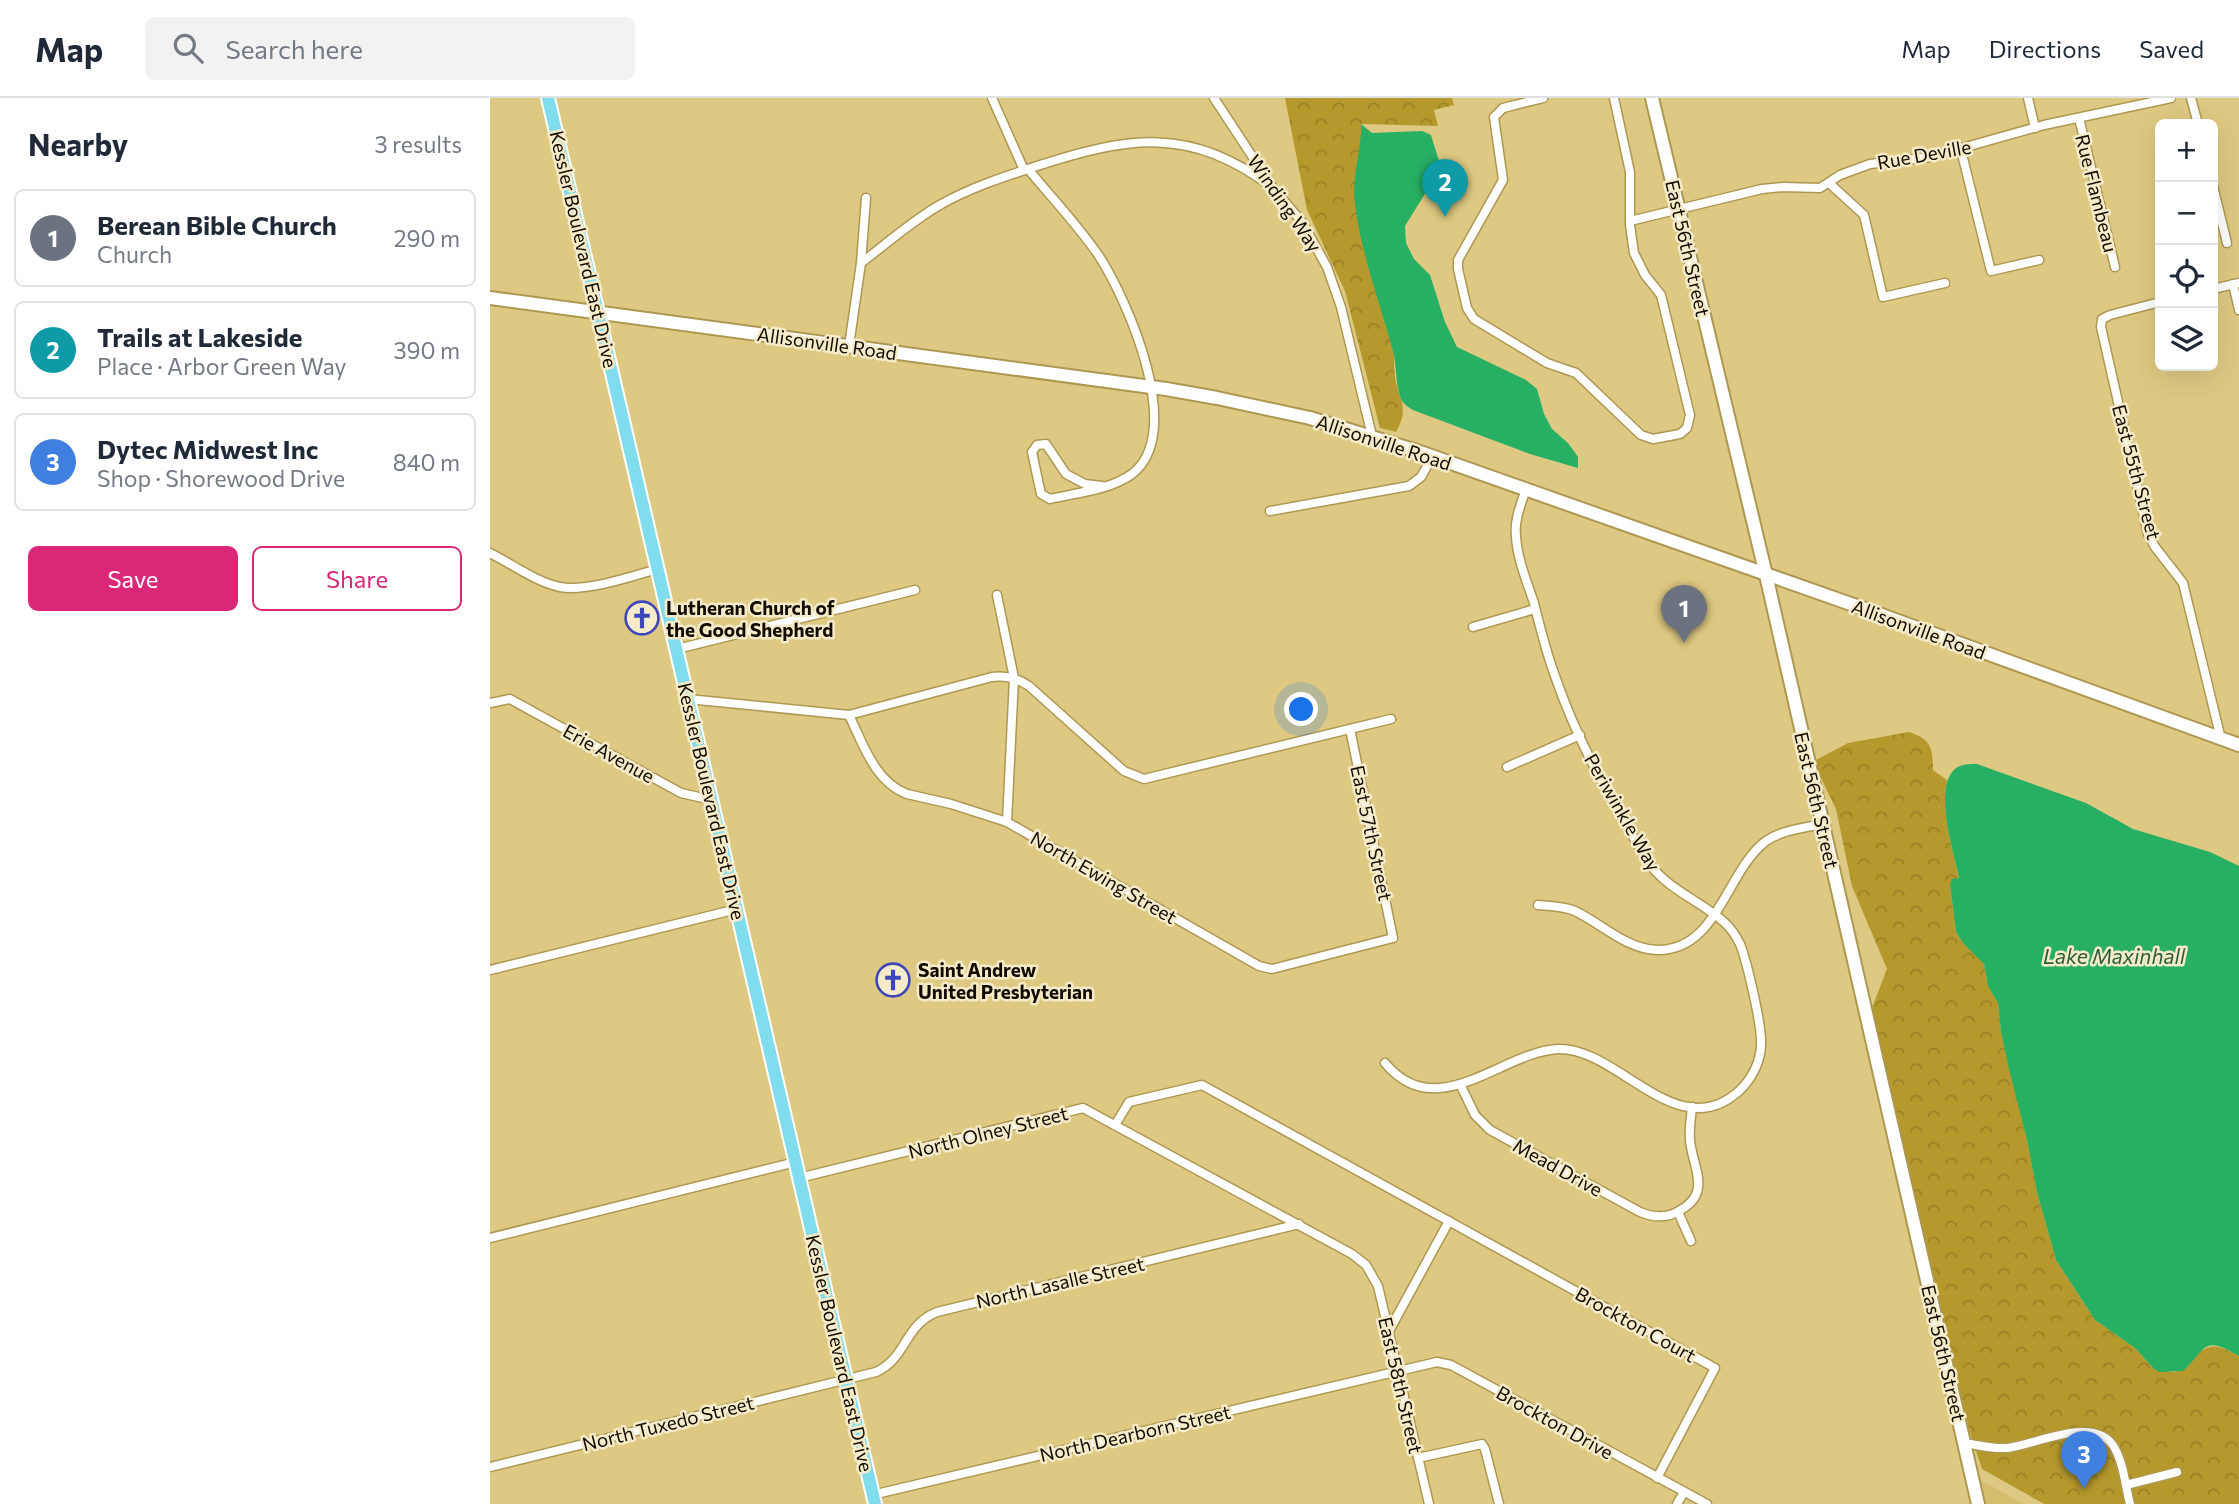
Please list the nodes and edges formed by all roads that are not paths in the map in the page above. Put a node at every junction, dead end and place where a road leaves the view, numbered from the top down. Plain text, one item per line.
1 (548, 98) edge
2 (992, 98) edge
3 (1214, 98) edge
4 (1543, 98) edge
5 (1614, 98) edge
6 (1652, 98) edge
7 (2028, 98) edge
8 (2171, 98) edge
9 (2191, 98) edge
10 (2148, 101) edge
11 (2079, 118) junction
12 (2197, 119) edge
13 (2035, 128) junction
14 (1961, 150) junction
15 (1026, 169) junction
16 (1829, 183) junction
17 (1273, 188) junction
18 (866, 198) dead end
19 (2218, 206) edge
20 (1679, 210) junction
21 (1630, 220) junction
22 (2227, 243) dead end
23 (2039, 260) dead end
24 (861, 263) junction
25 (2115, 267) dead end
26 (1945, 283) dead end
27 (2236, 283) edge
28 (2218, 288) edge
29 (490, 298) edge
30 (2155, 303) edge
31 (2239, 310) edge
32 (598, 312) junction
33 (849, 346) junction
34 (1150, 387) junction
35 (1372, 436) junction
36 (1432, 457) junction
37 (1102, 486) junction
38 (1526, 489) junction
39 (1270, 511) dead end
40 (490, 553) edge
41 (658, 569) junction
42 (1766, 575) junction
43 (915, 590) dead end
44 (997, 595) dead end
45 (1535, 609) junction
46 (1473, 627) dead end
47 (677, 649) junction
48 (1014, 678) junction
49 (688, 699) junction
50 (490, 703) edge
51 (849, 715) junction
52 (1391, 719) dead end
53 (1350, 729) junction
54 (1580, 735) junction
55 (2221, 739) junction
56 (2239, 745) edge
57 (1507, 767) dead end
58 (712, 800) junction
59 (1007, 822) junction
60 (1822, 824) junction
61 (1538, 905) dead end
62 (737, 909) junction
63 (1713, 914) junction
64 (1393, 938) joint
65 (490, 970) edge
66 (1385, 1063) dead end
67 (1460, 1084) junction
68 (1692, 1107) junction
69 (1115, 1125) junction
70 (796, 1162) junction
71 (799, 1178) junction
72 (1678, 1212) junction
73 (1448, 1221) junction
74 (1299, 1224) junction
75 (490, 1238) edge
76 (1692, 1241) dead end
77 (1389, 1331) junction
78 (1398, 1370) junction
79 (846, 1378) junction
80 (1964, 1443) junction
81 (1418, 1458) junction
82 (490, 1466) edge
83 (2177, 1472) dead end
84 (1657, 1478) junction
85 (2126, 1485) junction
86 (1684, 1492) junction
87 (873, 1499) edge
88 (1429, 1504) edge
89 (1499, 1504) edge
90 (1677, 1504) edge
91 (1707, 1504) edge
92 (1978, 1504) edge
93 (2130, 1504) edge

1 - 32 main road, Kessler Boulevard East Drive
2 - 15 street
3 - 17 street, Winding Way
4 - 21 street
5 - 21 street
6 - 20 main road, East 56th Street
7 - 13 street
8 - 10 street, Rue Deville
9 - 12 street
10 - 11 street, Rue Deville
11 - 13 street, Rue Deville
11 - 25 street, Rue Flambeau
13 - 14 street, Rue Deville
14 - 16 street, Rue Deville
14 - 23 street
15 - 17 street
15 - 24 street
15 - 34 street
16 - 20 street, Rue Deville
16 - 26 street
17 - 35 street, Winding Way
18 - 24 street
19 - 22 street
20 - 21 street, Rue Deville
20 - 42 main road, East 56th Street
24 - 33 street
27 - 28 street
27 - 31 street
29 - 32 main road, Allisonville Road
30 - 55 street, East 55th Street
32 - 33 main road, Allisonville Road
32 - 41 main road, Kessler Boulevard East Drive
33 - 34 main road, Allisonville Road
34 - 35 main road, Allisonville Road
34 - 37 street
35 - 36 main road, Allisonville Road
36 - 38 main road, Allisonville Road
36 - 39 street
37 - 37 street
38 - 42 main road, Allisonville Road
38 - 45 street, Periwinkle Way
40 - 41 street
41 - 47 main road, Kessler Boulevard East Drive
42 - 55 main road, Allisonville Road
42 - 60 main road, East 56th Street
43 - 47 street
44 - 48 street
45 - 46 street
45 - 54 street, Periwinkle Way
47 - 49 main road, Kessler Boulevard East Drive
48 - 51 street
48 - 53 street
48 - 59 street
49 - 51 street
49 - 58 main road, Kessler Boulevard East Drive
50 - 58 street, Erie Avenue
51 - 59 street, North Ewing Street
52 - 53 street
53 - 64 street, East 57th Street
54 - 57 street
54 - 63 street, Periwinkle Way
55 - 56 main road, Allisonville Road
58 - 62 main road, Kessler Boulevard East Drive
59 - 64 street, North Ewing Street
60 - 63 street
60 - 80 main road, East 56th Street
61 - 63 street
62 - 65 street
62 - 70 main road, Kessler Boulevard East Drive
63 - 68 street, Periwinkle Way
66 - 67 street
67 - 68 street
67 - 72 street, Mead Drive
68 - 72 street
69 - 71 street, North Olney Street
69 - 73 street, Brockton Court
69 - 74 street
70 - 71 main road, Kessler Boulevard East Drive
70 - 75 street
71 - 79 main road, Kessler Boulevard East Drive
72 - 76 street
73 - 77 street
73 - 84 street, Brockton Court
74 - 77 street, East 58th Street
74 - 79 street, North Lasalle Street
77 - 78 street, East 58th Street
78 - 81 street, East 58th Street
78 - 84 street, Brockton Drive
78 - 87 street, North Dearborn Street
79 - 82 street, North Tuxedo Street
79 - 87 main road, Kessler Boulevard East Drive
80 - 85 street
80 - 92 main road, East 56th Street
81 - 88 street, East 58th Street
81 - 89 street
83 - 85 street
84 - 86 street, Brockton Drive
85 - 93 street
86 - 90 street
86 - 91 street, Brockton Drive

